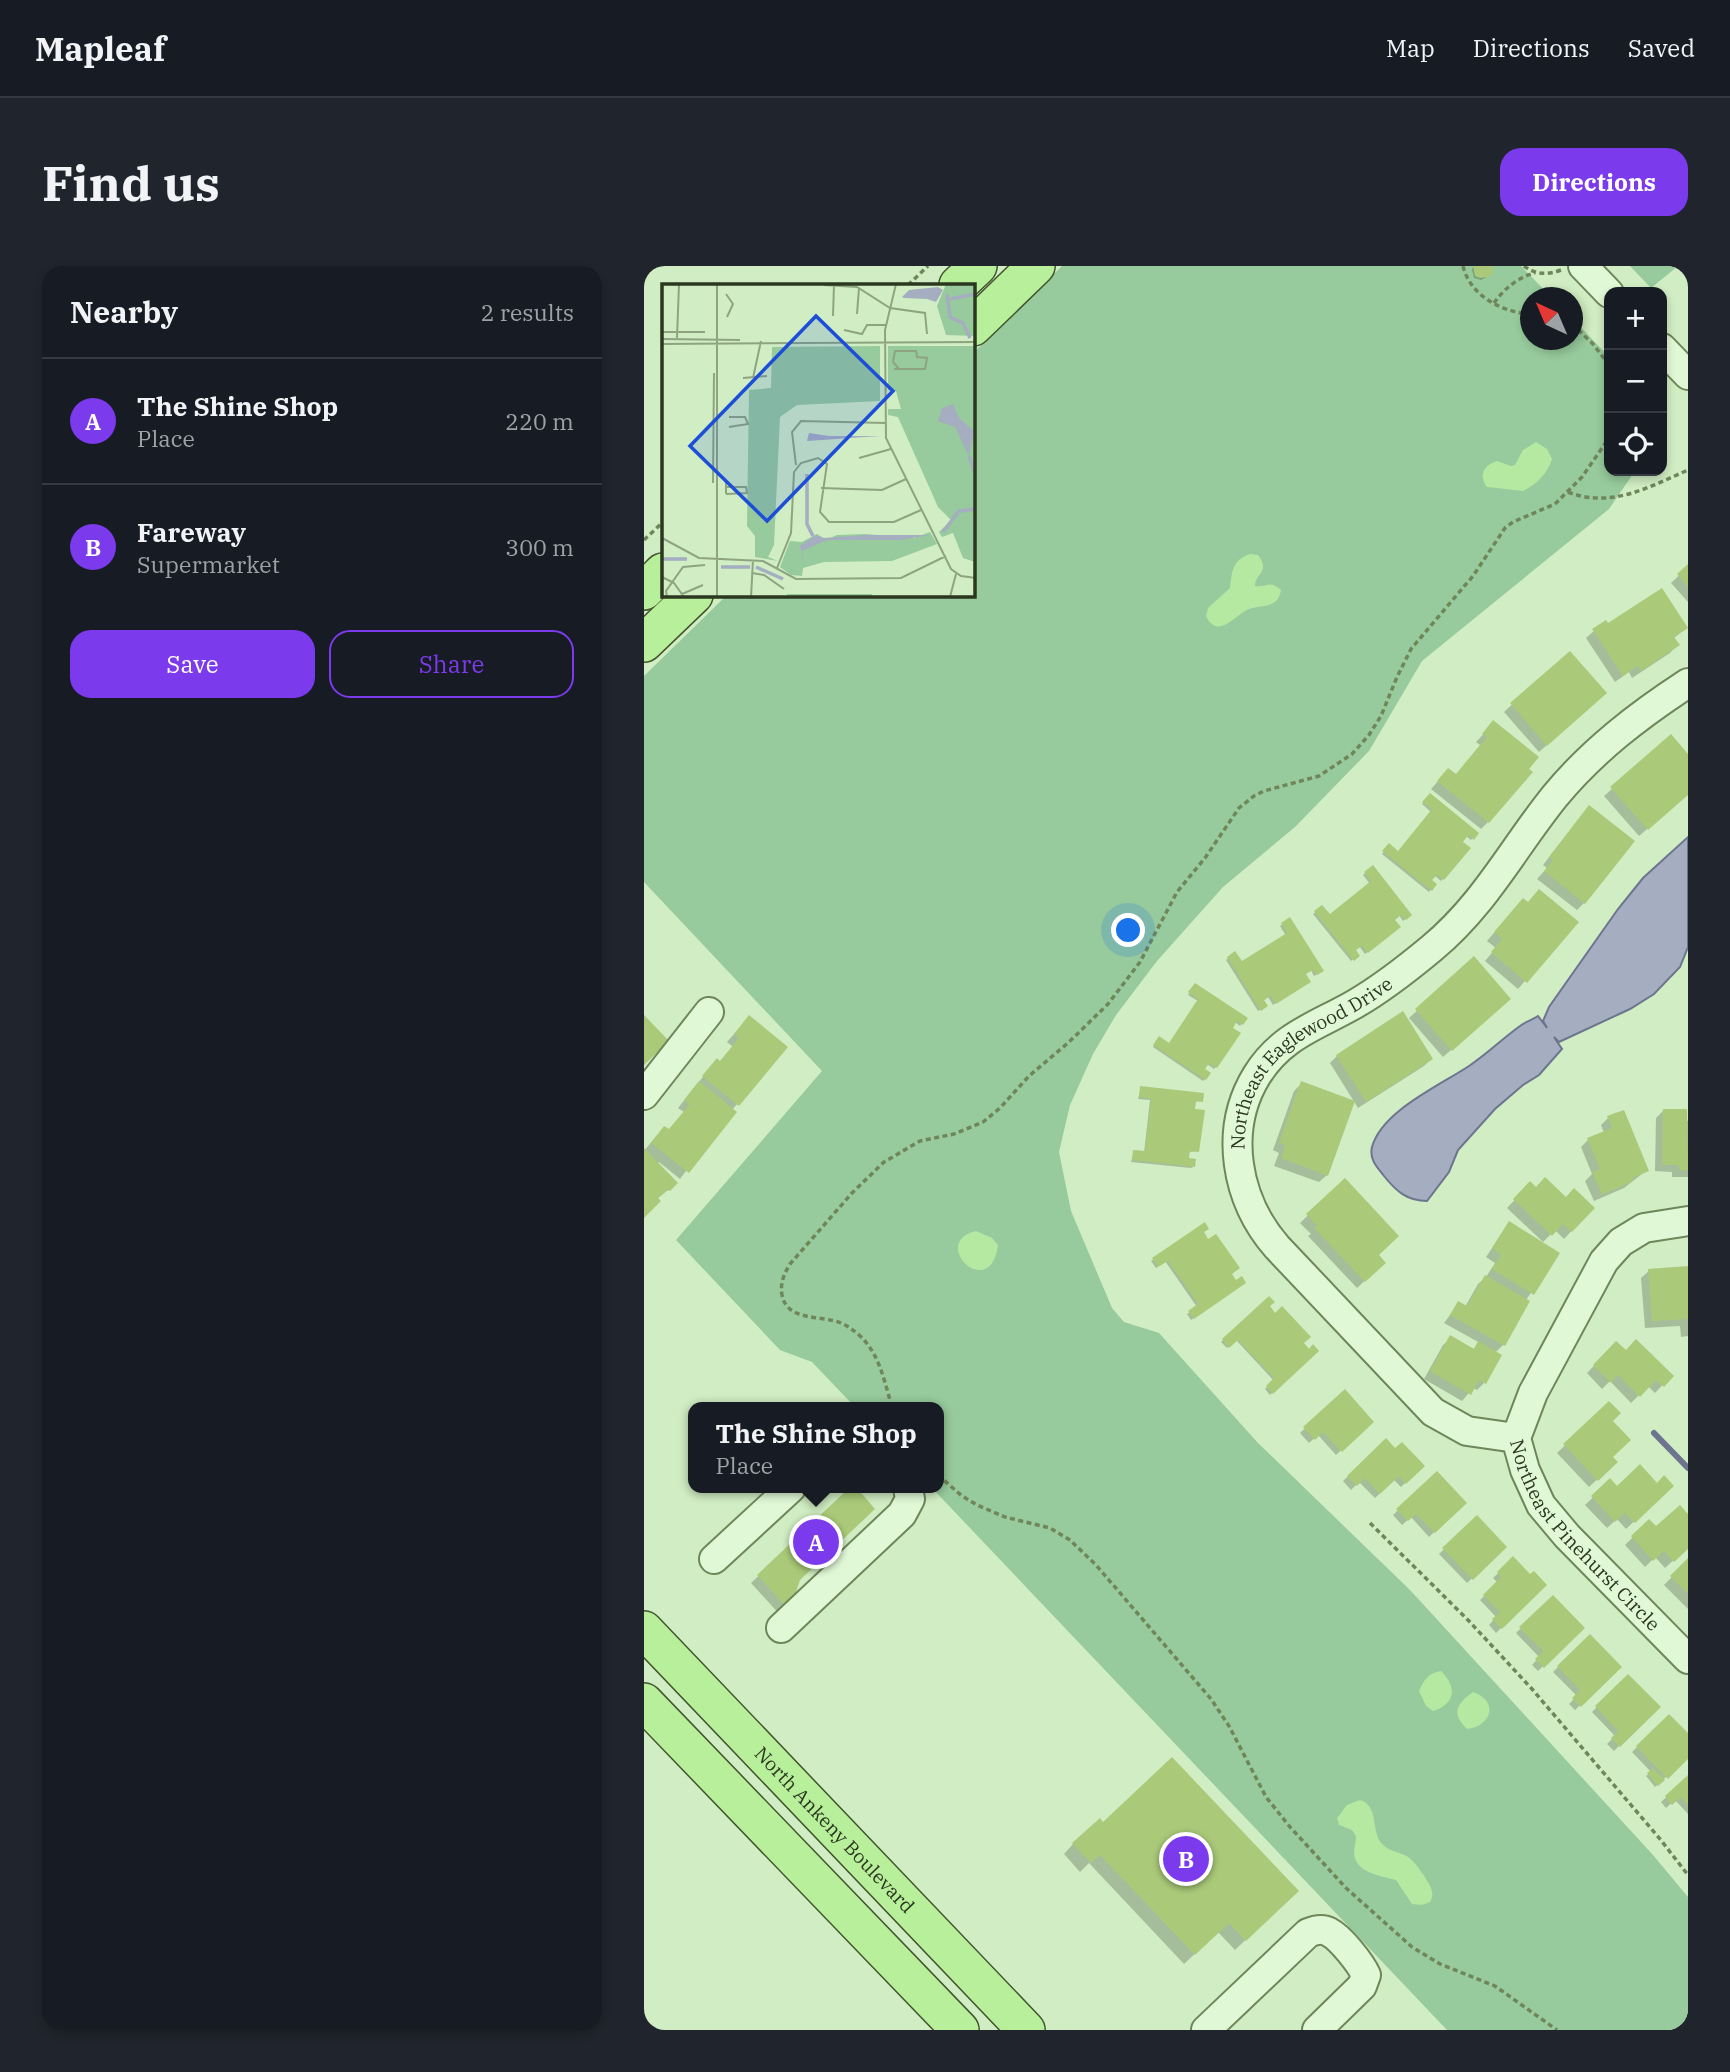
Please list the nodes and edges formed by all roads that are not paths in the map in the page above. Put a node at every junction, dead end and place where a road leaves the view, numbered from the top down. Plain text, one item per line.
1 (978, 266) edge
2 (1036, 266) edge
3 (1583, 266) edge
4 (959, 284) edge
5 (1604, 288) edge
6 (975, 325) edge
7 (1664, 350) edge
8 (1688, 375) edge
9 (662, 573) edge
10 (644, 591) edge
11 (692, 597) edge
12 (644, 643) edge
13 (1688, 683) edge
14 (709, 1012) dead end
15 (644, 1095) edge
16 (1688, 1221) edge
17 (1516, 1438) junction
18 (786, 1493) edge
19 (909, 1493) edge
20 (714, 1559) dead end
21 (781, 1628) dead end
22 (644, 1630) edge
23 (1688, 1659) edge
24 (644, 1702) edge
25 (960, 2030) edge
26 (1026, 2030) edge
27 (1206, 2030) edge
28 (1317, 2030) edge

1 - 4 main road
2 - 6 main road
3 - 5 street
7 - 8 street
9 - 10 main road
11 - 12 main road
13 - 17 street, Northeast Eaglewood Drive
14 - 15 street
16 - 17 street, Northeast Pinehurst Circle
17 - 23 street, Northeast Pinehurst Circle
18 - 20 street
19 - 21 street
22 - 26 main road, North Ankeny Boulevard
24 - 25 main road
27 - 28 street

